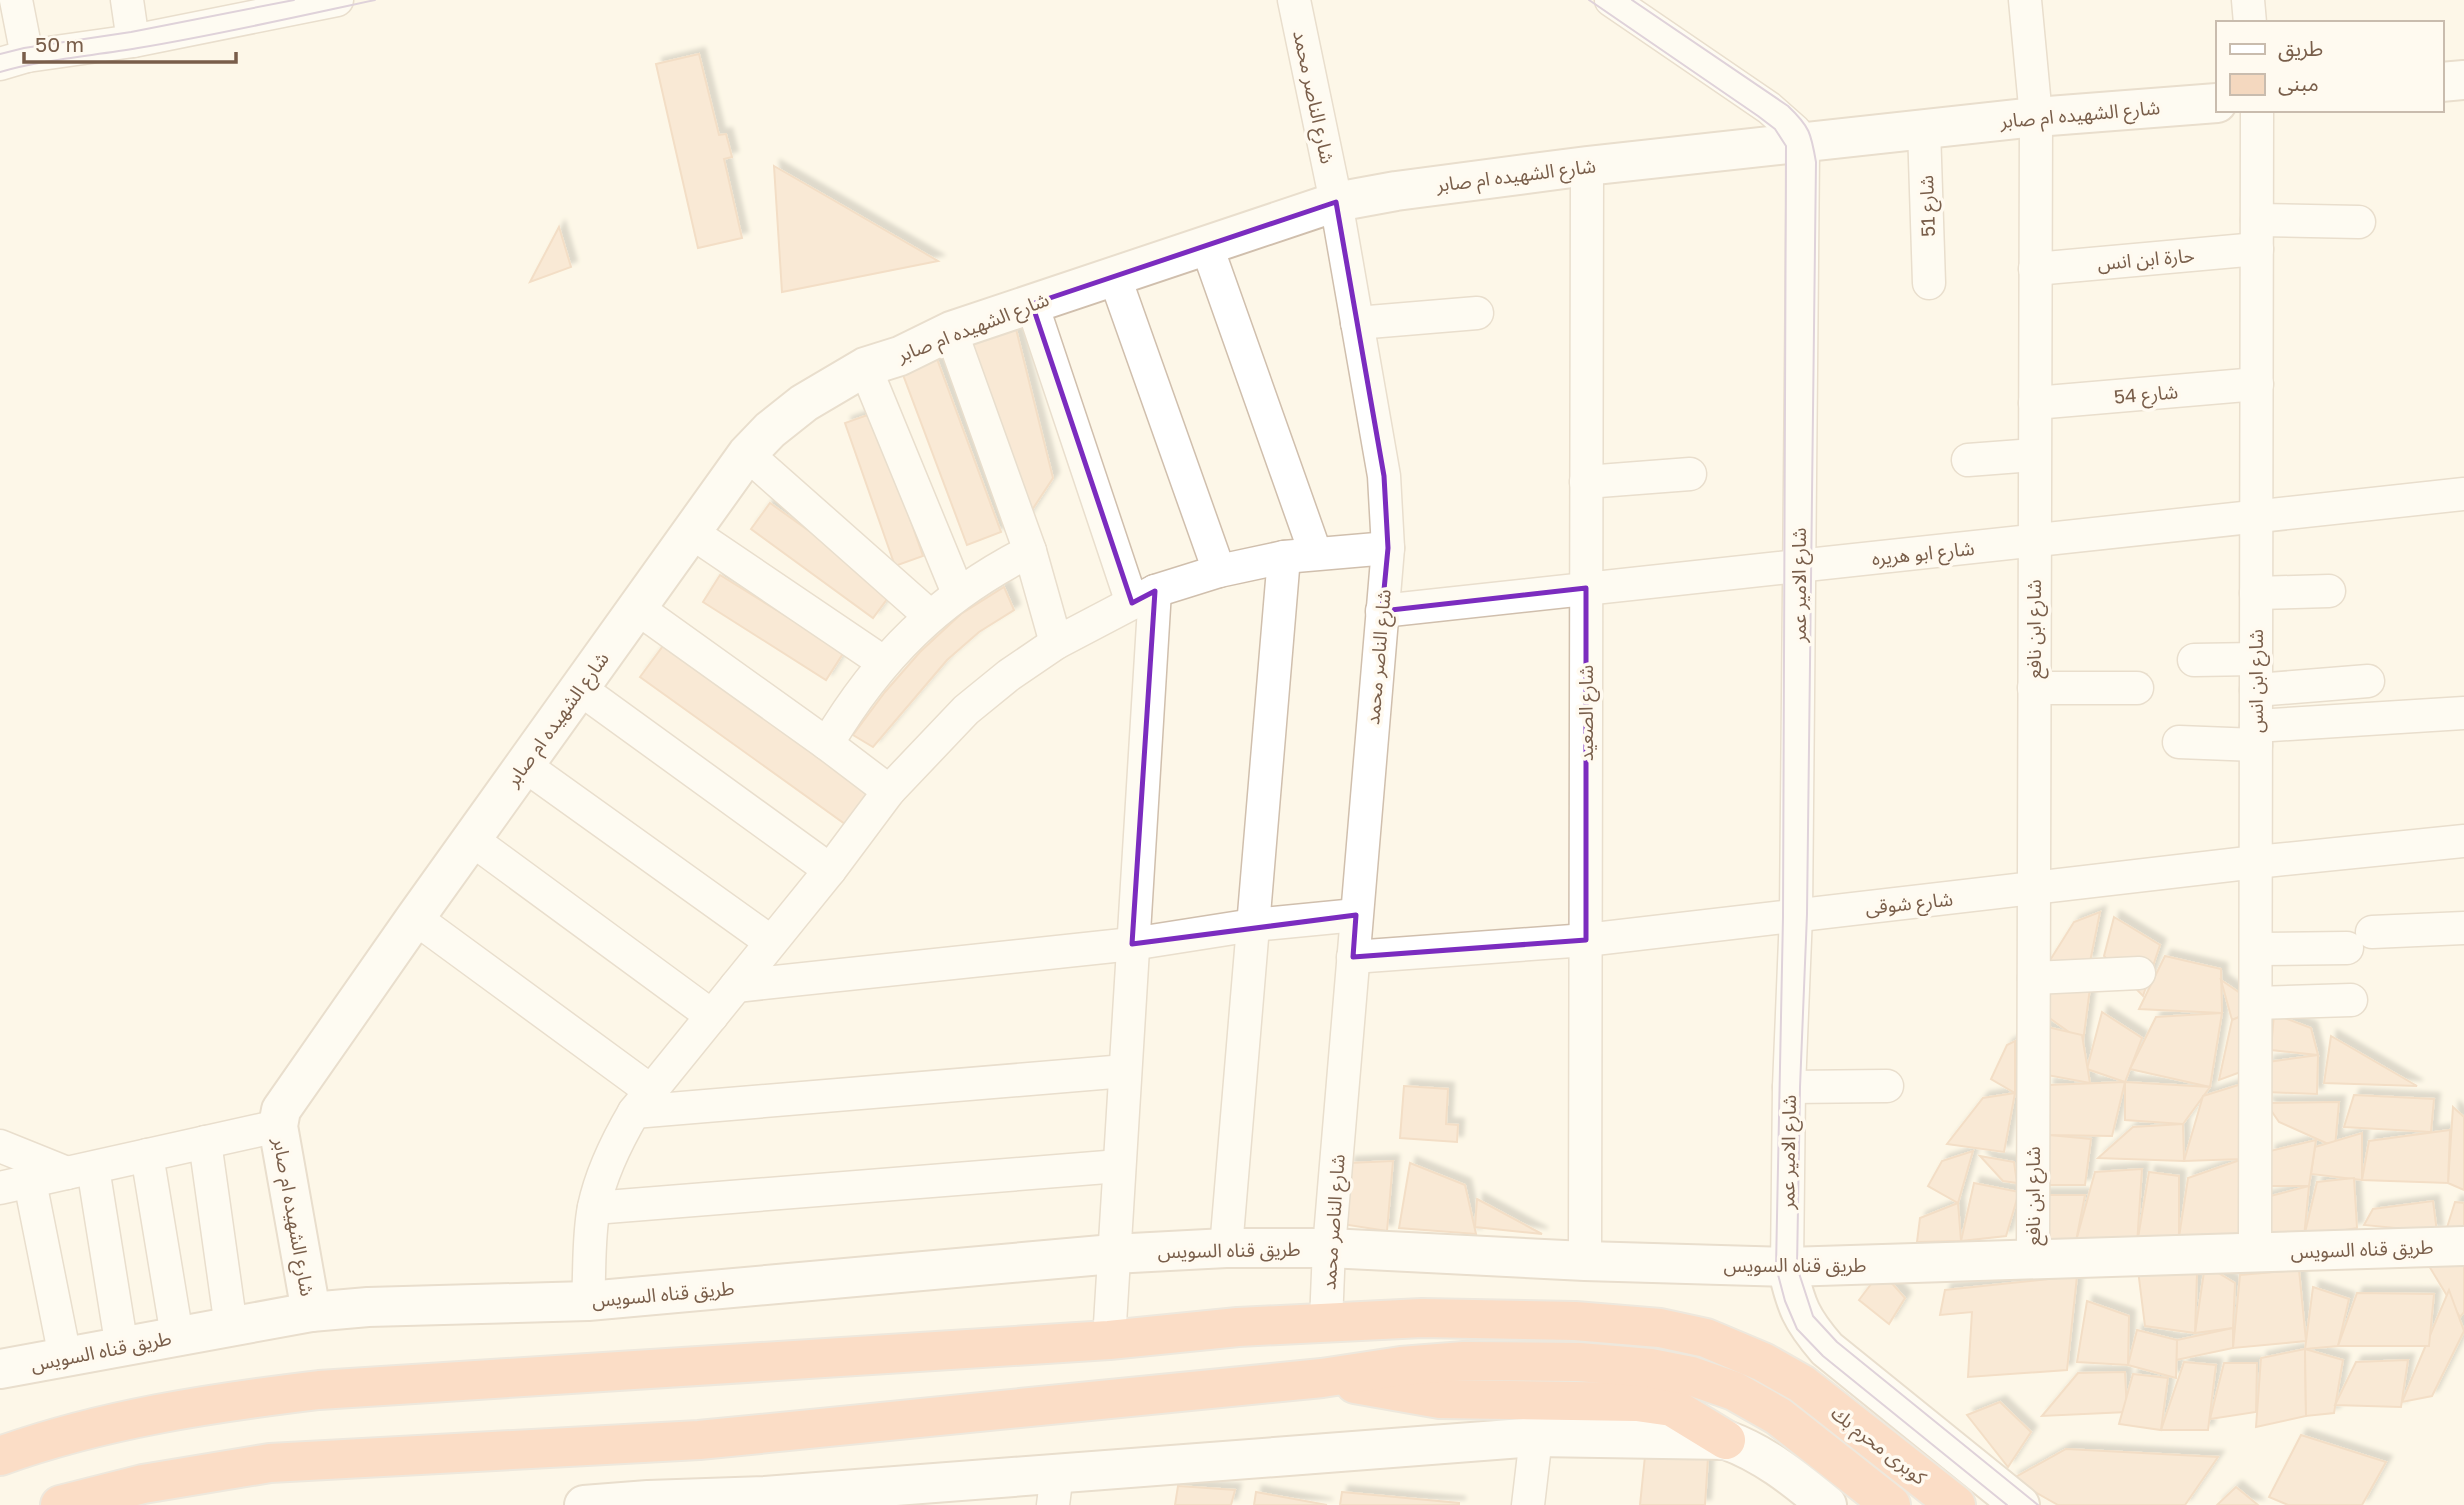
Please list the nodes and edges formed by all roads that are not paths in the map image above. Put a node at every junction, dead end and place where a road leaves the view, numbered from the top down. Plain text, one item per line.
1 (16, 0) edge
2 (127, 0) edge
3 (337, 0) edge
4 (1294, 0) edge
5 (1611, 0) edge
6 (2025, 0) edge
7 (2248, 0) edge
8 (245, 10) edge
9 (2250, 21) edge
10 (133, 41) junction
11 (13, 60) edge
12 (2464, 80) edge
13 (2443, 82) edge
14 (2216, 103) edge
15 (2258, 112) edge
16 (2036, 117) junction
17 (1924, 129) junction
18 (1801, 143) junction
19 (1587, 166) junction
20 (1336, 202) junction
21 (2358, 222) dead end
22 (2258, 234) junction
23 (1206, 244) junction
24 (2035, 269) junction
25 (1114, 275) junction
26 (1929, 283) dead end
27 (1032, 304) junction
28 (1477, 313) dead end
29 (1357, 323) junction
30 (951, 331) junction
31 (866, 367) junction
32 (2257, 384) junction
33 (2035, 403) junction
34 (747, 454) junction
35 (2035, 455) junction
36 (1968, 460) dead end
37 (1690, 474) dead end
38 (1586, 482) junction
39 (2464, 494) edge
40 (2256, 516) junction
41 (691, 532) junction
42 (2034, 541) junction
43 (1388, 548) junction
44 (1030, 551) junction
45 (1315, 552) junction
46 (1284, 557) junction
47 (1799, 567) junction
48 (1219, 571) junction
49 (1586, 588) junction
50 (2329, 591) dead end
51 (958, 593) junction
52 (2256, 593) junction
53 (1143, 597) junction
54 (636, 608) junction
55 (1382, 611) junction
56 (930, 616) junction
57 (1056, 643) junction
58 (2256, 659) junction
59 (2194, 660) dead end
60 (883, 662) junction
61 (2368, 681) dead end
62 (579, 688) junction
63 (2034, 688) junction
64 (2137, 688) dead end
65 (2256, 690) junction
66 (2464, 713) edge
67 (2256, 735) junction
68 (2179, 742) dead end
69 (827, 744) junction
70 (524, 765) junction
71 (889, 791) junction
72 (471, 839) junction
73 (2464, 841) edge
74 (2256, 862) junction
75 (830, 870) junction
76 (2035, 889) junction
77 (1356, 915) junction
78 (1796, 915) junction
79 (415, 918) junction
80 (1253, 925) junction
81 (2464, 928) edge
82 (1586, 940) junction
83 (771, 942) junction
84 (1132, 944) junction
85 (2256, 950) junction
86 (1353, 957) junction
87 (2139, 973) dead end
88 (2034, 978) junction
89 (736, 986) junction
90 (2351, 1000) dead end
91 (2256, 1003) junction
92 (712, 1016) junction
93 (1125, 1071) junction
94 (1887, 1086) dead end
95 (1789, 1087) junction
96 (643, 1101) junction
97 (278, 1126) junction
98 (205, 1142) junction
99 (0, 1146) edge
100 (148, 1155) junction
101 (1119, 1166) junction
102 (80, 1170) junction
103 (15, 1185) edge
104 (594, 1208) junction
105 (2464, 1246) edge
106 (1226, 1248) junction
107 (1329, 1248) junction
108 (2255, 1252) junction
109 (1114, 1254) junction
110 (2033, 1258) junction
111 (1585, 1261) junction
112 (1787, 1267) junction
113 (588, 1301) junction
114 (311, 1311) junction
115 (1326, 1322) junction
116 (231, 1327) junction
117 (177, 1336) junction
118 (1109, 1340) junction
119 (122, 1348) junction
120 (65, 1357) junction
121 (0, 1369) edge
122 (1322, 1378) junction
123 (1536, 1437) junction
124 (1726, 1440) junction
125 (0, 1456) edge
126 (1055, 1489) edge
127 (765, 1501) edge
128 (647, 1502) edge
129 (60, 1505) edge
130 (584, 1505) edge
131 (1528, 1505) edge
132 (1828, 1505) edge
133 (1891, 1505) edge
134 (1956, 1505) edge
135 (2020, 1505) edge

1 - 11 street
2 - 10 street
3 - 8 street
4 - 20 street, شارع الناصر محمد
5 - 18 street
6 - 16 street, شارع ابن نافع
7 - 9 street
8 - 10 street
10 - 11 street
12 - 13 street
14 - 16 street, شارع الشهيده ام صابر
15 - 22 street, شارع ابن انس
16 - 17 street, شارع الشهيده ام صابر
16 - 24 street, شارع ابن نافع
17 - 18 street, شارع الشهيده ام صابر
17 - 26 street, شارع 51
18 - 19 street, شارع الشهيده ام صابر
18 - 47 street, شارع الامير عمر
19 - 20 street, شارع الشهيده ام صابر
19 - 38 street, شارع الصعيد
20 - 23 street, شارع الشهيده ام صابر
20 - 29 street, شارع الناصر محمد
21 - 22 street, حارة ابن انس
22 - 24 street, حارة ابن انس
22 - 32 street, شارع ابن انس
23 - 25 street, شارع الشهيده ام صابر
23 - 45 street
24 - 33 street, شارع ابن نافع
25 - 27 street, شارع الشهيده ام صابر
25 - 48 street
27 - 30 street, شارع الشهيده ام صابر
27 - 53 street
28 - 29 street
29 - 43 street, شارع الناصر محمد
30 - 31 street, شارع الشهيده ام صابر
30 - 44 street
31 - 34 street, شارع الشهيده ام صابر
31 - 51 street
32 - 33 street, شارع 54
32 - 40 street, شارع ابن انس
33 - 35 street, شارع ابن نافع
34 - 41 street, شارع الشهيده ام صابر
34 - 56 street
35 - 36 street
35 - 42 street, شارع ابن نافع
37 - 38 street
38 - 49 street, شارع الصعيد
39 - 40 street, شارع ابو هريره
40 - 42 street, شارع ابو هريره
40 - 52 street, شارع ابن انس
41 - 54 street, شارع الشهيده ام صابر
41 - 60 street
42 - 47 street, شارع ابو هريره
42 - 63 street, شارع ابن نافع
43 - 45 street
43 - 55 street, شارع الناصر محمد
44 - 51 street
44 - 57 street
45 - 46 street
46 - 48 street
46 - 80 street
47 - 49 street, شارع ابو هريره
47 - 78 street, شارع الامير عمر
48 - 53 street
49 - 55 street, شارع ابو هريره
49 - 82 street, شارع الصعيد
50 - 52 street
51 - 56 street
52 - 58 street, شارع ابن انس
53 - 57 street
53 - 84 street
54 - 62 street, شارع الشهيده ام صابر
54 - 69 street
55 - 77 street, شارع الناصر محمد
56 - 60 street
57 - 71 street
58 - 59 street
58 - 65 street, شارع ابن انس
60 - 69 street
61 - 65 street
62 - 70 street, شارع الشهيده ام صابر
62 - 75 street
63 - 64 street
63 - 76 street, شارع ابن نافع
65 - 67 street, شارع ابن انس
66 - 67 street
67 - 68 street
67 - 74 street, شارع ابن انس
69 - 71 street
70 - 72 street, شارع الشهيده ام صابر
70 - 83 street
71 - 75 street
72 - 79 street, شارع الشهيده ام صابر
72 - 92 street
73 - 74 street, شارع شوقى
74 - 76 street, شارع شوقى
74 - 85 street, شارع ابن انس
75 - 83 street
76 - 78 street, شارع شوقى
76 - 88 street, شارع ابن نافع
77 - 80 street
77 - 86 street, شارع الناصر محمد
78 - 82 street, شارع شوقى
78 - 95 street, شارع الامير عمر
79 - 96 street
79 - 97 street, شارع الشهيده ام صابر
80 - 84 street
80 - 106 street
81 - 85 street
82 - 86 street, شارع شوقى
82 - 111 street, شارع الصعيد
83 - 89 street
84 - 89 street
84 - 93 street
85 - 91 street, شارع ابن انس
86 - 107 street, شارع الناصر محمد
87 - 88 street
88 - 110 street, شارع ابن نافع
89 - 92 street
90 - 91 street
91 - 108 street, شارع ابن انس
92 - 96 street
93 - 96 street
93 - 101 street
94 - 95 street
95 - 112 street, شارع الامير عمر
96 - 104 street
97 - 98 street
97 - 114 street, شارع الشهيده ام صابر
98 - 100 street
98 - 116 street
99 - 102 street
100 - 102 street
100 - 117 street
101 - 104 street
101 - 109 street
102 - 103 street
102 - 119 street
103 - 120 street
104 - 113 street
105 - 108 street, طريق قناه السويس
106 - 107 street, طريق قناه السويس
106 - 109 street, طريق قناه السويس
107 - 111 street, طريق قناه السويس
107 - 115 street, شارع الناصر محمد
108 - 110 street, طريق قناه السويس
109 - 113 street, طريق قناه السويس
109 - 118 street
110 - 112 street, طريق قناه السويس
111 - 112 street, طريق قناه السويس
112 - 135 street
113 - 114 street, طريق قناه السويس
114 - 116 street, طريق قناه السويس
115 - 118 highway
115 - 134 highway, كوبرى محرم بك
116 - 117 street, طريق قناه السويس
117 - 119 street, طريق قناه السويس
118 - 125 highway
119 - 120 street, طريق قناه السويس
120 - 121 street, طريق قناه السويس
122 - 124 highway
122 - 129 highway
122 - 133 highway, كوبرى محرم بك
123 - 124 street
123 - 126 street
123 - 131 street
124 - 132 street
126 - 127 street
127 - 128 street
128 - 130 street

